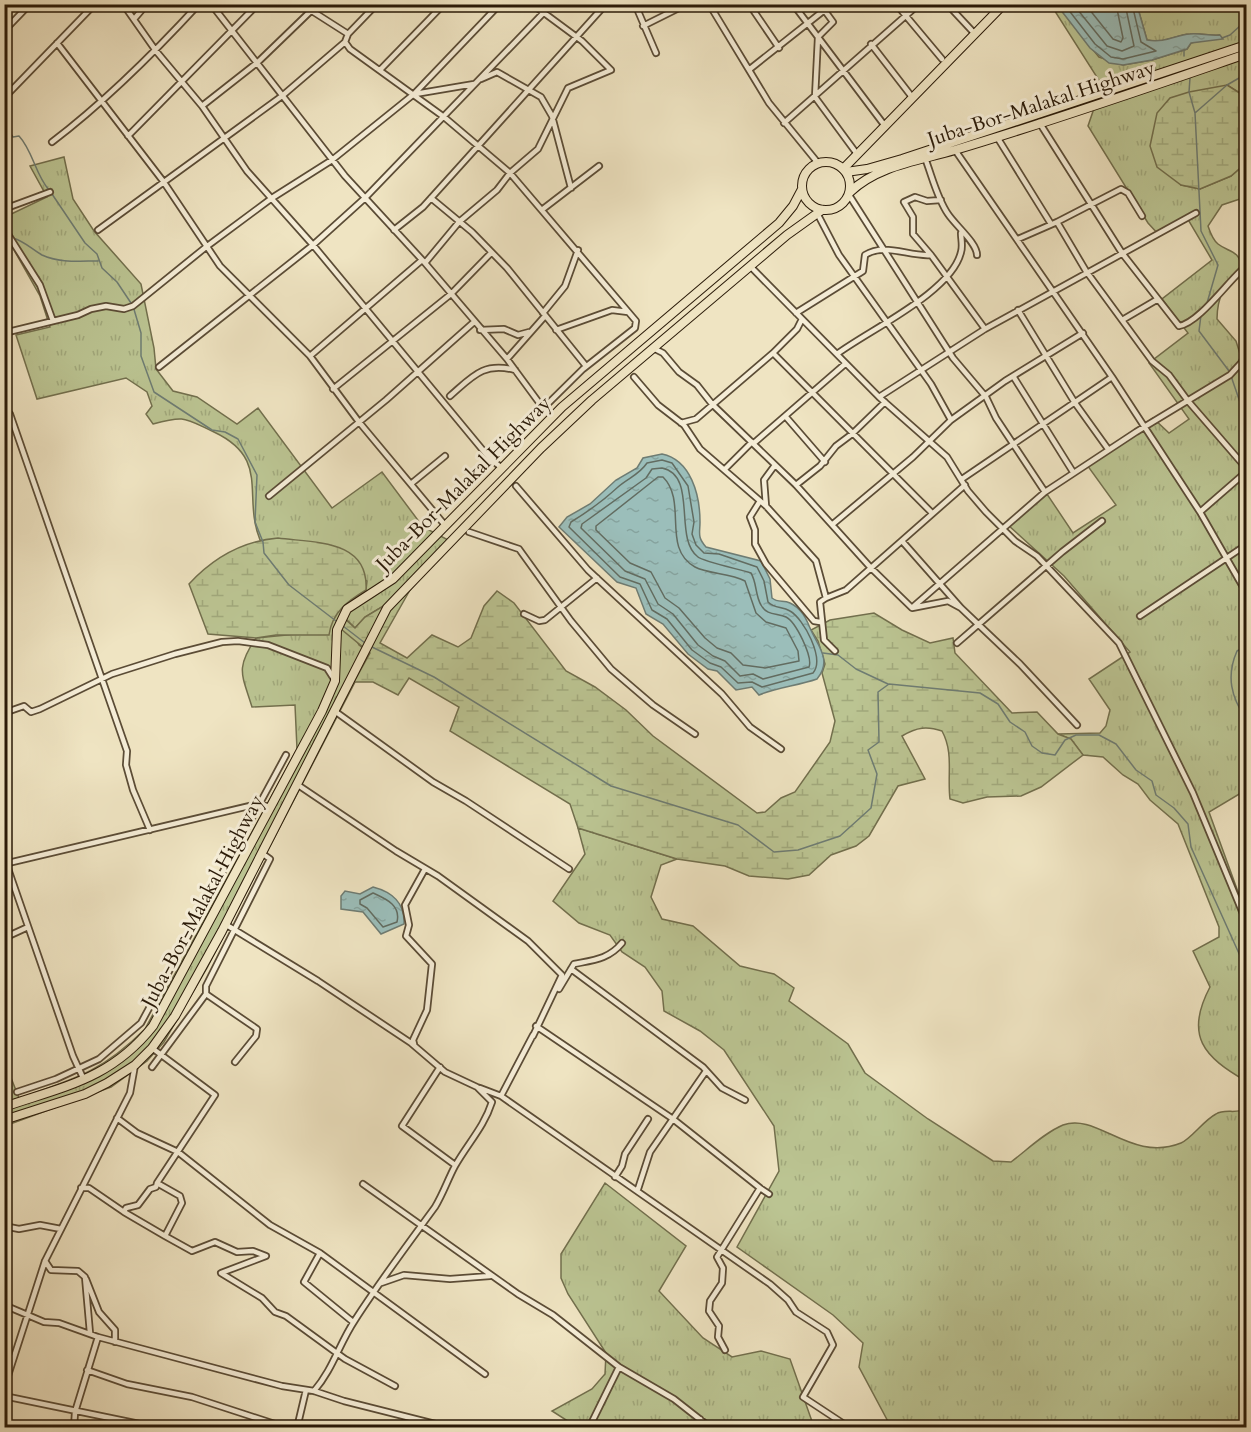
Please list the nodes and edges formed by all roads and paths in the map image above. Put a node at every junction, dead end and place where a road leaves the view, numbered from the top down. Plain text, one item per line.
1 (30, 4) edge
2 (95, 4) edge
3 (123, 4) edge
4 (147, 4) edge
5 (199, 4) edge
6 (211, 4) edge
7 (258, 4) edge
8 (302, 4) edge
9 (318, 4) edge
10 (377, 4) edge
11 (444, 4) edge
12 (500, 4) edge
13 (532, 4) edge
14 (552, 4) edge
15 (606, 4) edge
16 (635, 4) edge
17 (687, 4) edge
18 (709, 4) edge
19 (749, 4) edge
20 (793, 4) edge
21 (832, 4) edge
22 (896, 4) edge
23 (919, 4) edge
24 (947, 4) edge
25 (1004, 4) edge
26 (312, 11) junction
27 (825, 11) junction
28 (544, 12) junction
29 (905, 16) junction
30 (135, 18) junction
31 (808, 25) junction
32 (643, 26) junction
33 (233, 30) junction
34 (4, 31) edge
35 (348, 34) junction
36 (975, 34) junction
37 (577, 37) junction
38 (818, 37) junction
39 (345, 42) junction
40 (57, 43) junction
41 (871, 44) junction
42 (1246, 45) edge
43 (779, 48) junction
44 (156, 51) junction
45 (656, 53) dead end
46 (1246, 54) edge
47 (942, 59) dead end
48 (258, 62) junction
49 (750, 69) junction
50 (380, 70) junction
51 (843, 70) junction
52 (182, 81) junction
53 (474, 83) junction
54 (528, 89) junction
55 (414, 94) junction
56 (282, 96) junction
57 (815, 97) junction
58 (912, 97) junction
59 (4, 98) edge
60 (102, 102) junction
61 (202, 106) junction
62 (552, 116) junction
63 (444, 117) junction
64 (1039, 122) junction
65 (784, 123) junction
66 (885, 126) junction
67 (128, 136) junction
68 (996, 136) junction
69 (224, 139) junction
70 (52, 142) dead end
71 (480, 145) junction
72 (955, 150) junction
73 (857, 154) junction
74 (925, 158) junction
75 (332, 160) junction
76 (818, 163) junction
77 (599, 166) dead end
78 (844, 170) junction
79 (510, 173) junction
80 (163, 181) junction
81 (571, 188) junction
82 (802, 189) junction
83 (50, 192) dead end
84 (850, 194) junction
85 (272, 198) junction
86 (365, 198) junction
87 (430, 198) junction
88 (941, 200) junction
89 (1092, 205) junction
90 (4, 209) edge
91 (543, 209) junction
92 (820, 212) junction
93 (1196, 213) dead end
94 (1142, 216) dead end
95 (459, 222) junction
96 (1054, 223) junction
97 (4, 228) edge
98 (98, 230) dead end
99 (394, 230) junction
100 (961, 233) junction
101 (1018, 239) junction
102 (313, 245) junction
103 (206, 247) junction
104 (886, 249) junction
105 (578, 250) junction
106 (491, 253) junction
107 (1122, 253) junction
108 (932, 255) junction
109 (977, 255) dead end
110 (424, 261) junction
111 (1246, 266) edge
112 (751, 267) junction
113 (1241, 270) junction
114 (1087, 273) junction
115 (856, 277) junction
116 (945, 277) junction
117 (1246, 278) edge
118 (1053, 291) junction
119 (451, 294) junction
120 (249, 296) junction
121 (1158, 299) junction
122 (917, 301) junction
123 (366, 308) junction
124 (1018, 310) junction
125 (628, 312) junction
126 (796, 313) junction
127 (544, 314) junction
128 (802, 319) junction
129 (1124, 320) junction
130 (53, 321) junction
131 (474, 321) junction
132 (887, 322) junction
133 (985, 329) junction
134 (480, 330) junction
135 (556, 330) junction
136 (531, 331) junction
137 (4, 333) edge
138 (1083, 333) junction
139 (392, 339) junction
140 (653, 348) junction
141 (949, 351) junction
142 (773, 353) junction
143 (837, 354) junction
144 (1046, 354) junction
145 (1246, 354) edge
146 (310, 356) junction
147 (507, 359) junction
148 (1241, 363) junction
149 (845, 364) junction
150 (586, 366) junction
151 (159, 367) dead end
152 (920, 368) junction
153 (515, 370) junction
154 (419, 372) junction
155 (633, 376) dead end
156 (1013, 376) junction
157 (1112, 377) junction
158 (1246, 380) edge
159 (333, 389) junction
160 (813, 393) junction
161 (450, 396) dead end
162 (879, 397) junction
163 (986, 397) junction
164 (1188, 401) junction
165 (885, 402) junction
166 (1075, 403) junction
167 (712, 404) junction
168 (4, 407) edge
169 (543, 408) junction
170 (786, 417) junction
171 (951, 420) junction
172 (359, 422) junction
173 (681, 423) junction
174 (1043, 423) junction
175 (1144, 427) junction
176 (852, 434) junction
177 (929, 440) junction
178 (753, 443) junction
179 (1014, 444) junction
180 (1108, 449) junction
181 (445, 456) dead end
182 (491, 460) junction
183 (825, 462) junction
184 (775, 465) junction
185 (501, 467) junction
186 (725, 469) junction
187 (1246, 470) edge
188 (1073, 472) junction
189 (892, 474) junction
190 (962, 479) junction
191 (412, 483) junction
192 (796, 484) junction
193 (965, 484) junction
194 (516, 486) dead end
195 (1045, 492) junction
196 (269, 496) dead end
197 (760, 501) junction
198 (766, 506) junction
199 (1200, 512) junction
200 (932, 513) junction
201 (1102, 521) dead end
202 (444, 524) junction
203 (833, 524) junction
204 (1002, 529) junction
205 (469, 532) dead end
206 (902, 541) junction
207 (1246, 544) edge
208 (1226, 559) junction
209 (1047, 566) junction
210 (871, 568) junction
211 (597, 578) junction
212 (940, 584) junction
213 (1243, 587) dead end
214 (826, 598) junction
215 (561, 605) junction
216 (912, 608) junction
217 (961, 608) junction
218 (524, 614) dead end
219 (1140, 616) dead end
220 (820, 622) junction
221 (977, 624) junction
222 (957, 643) dead end
223 (835, 651) dead end
224 (102, 679) junction
225 (335, 681) junction
226 (336, 712) junction
227 (4, 713) edge
228 (1077, 725) dead end
229 (695, 734) dead end
230 (781, 749) dead end
231 (285, 755) dead end
232 (298, 785) junction
233 (258, 804) junction
234 (271, 807) junction
235 (150, 830) junction
236 (262, 854) junction
237 (4, 857) edge
238 (6, 864) edge
239 (425, 869) junction
240 (569, 869) dead end
241 (1246, 921) edge
242 (225, 924) junction
243 (28, 927) junction
244 (236, 930) junction
245 (4, 938) edge
246 (622, 943) dead end
247 (571, 969) junction
248 (206, 994) junction
249 (536, 1026) junction
250 (533, 1036) dead end
251 (414, 1044) dead end
252 (152, 1048) junction
253 (236, 1062) dead end
254 (135, 1065) junction
255 (440, 1066) junction
256 (152, 1067) dead end
257 (79, 1069) junction
258 (706, 1071) junction
259 (84, 1080) junction
260 (477, 1088) junction
261 (17, 1092) dead end
262 (501, 1096) junction
263 (745, 1101) dead end
264 (4, 1107) edge
265 (117, 1118) junction
266 (648, 1119) dead end
267 (673, 1119) junction
268 (4, 1120) edge
269 (178, 1152) junction
270 (455, 1165) junction
271 (615, 1177) junction
272 (157, 1183) junction
273 (363, 1184) dead end
274 (81, 1188) junction
275 (760, 1188) junction
276 (638, 1189) junction
277 (769, 1194) dead end
278 (124, 1212) junction
279 (420, 1223) junction
280 (4, 1226) edge
281 (61, 1229) junction
282 (165, 1236) junction
283 (721, 1248) junction
284 (320, 1253) junction
285 (45, 1261) junction
286 (490, 1276) junction
287 (85, 1277) junction
288 (379, 1284) junction
289 (375, 1293) junction
290 (4, 1305) edge
291 (26, 1315) junction
292 (353, 1322) junction
293 (90, 1333) junction
294 (98, 1337) junction
295 (115, 1342) junction
296 (725, 1350) dead end
297 (336, 1352) junction
298 (619, 1367) junction
299 (87, 1370) junction
300 (485, 1374) dead end
301 (395, 1386) dead end
302 (4, 1388) edge
303 (306, 1390) junction
304 (314, 1391) junction
305 (4, 1396) edge
306 (75, 1412) junction
307 (700, 1419) junction
308 (74, 1428) edge
309 (159, 1428) edge
310 (287, 1428) edge
311 (297, 1428) edge
312 (451, 1428) edge
313 (589, 1428) edge
314 (695, 1428) edge
315 (711, 1428) edge
316 (850, 1428) edge

1 - 34 street
2 - 40 street
3 - 30 street
4 - 30 street
5 - 44 street
6 - 33 street
7 - 33 street
8 - 26 street
9 - 26 street
10 - 35 street
11 - 50 street
12 - 55 street
13 - 28 street
14 - 28 street
15 - 37 street
16 - 32 street
17 - 32 street
18 - 49 street
19 - 43 street
20 - 31 street
21 - 27 street
22 - 29 street
23 - 29 street
24 - 36 street
25 - 36 main road
26 - 35 street
26 - 48 street
27 - 31 street
27 - 38 street
28 - 37 street
28 - 53 street
29 - 41 street
29 - 47 street
30 - 44 street
31 - 38 street
31 - 43 street
32 - 45 street
33 - 48 street
33 - 52 street
35 - 39 street
36 - 58 main road
37 - 54 street
37 - 62 street
38 - 51 street
38 - 57 street
39 - 50 street
39 - 56 street
40 - 59 street
40 - 60 street
41 - 51 street
41 - 58 street
42 - 78 main road, Juba-Bor-Malakal Highway
43 - 49 street
44 - 52 street
44 - 60 street
46 - 64 main road, Juba-Bor-Malakal Highway
48 - 56 street
48 - 61 street
49 - 65 street
50 - 55 street
51 - 57 street
51 - 66 street
52 - 61 street
52 - 67 street
53 - 54 street
53 - 55 street
53 - 63 street
54 - 62 street
54 - 71 street
55 - 63 street
55 - 75 street
56 - 69 street
56 - 75 street
57 - 65 street
57 - 73 street
58 - 66 main road
60 - 67 street
60 - 70 street
61 - 69 street
62 - 79 street
62 - 81 street
63 - 71 street
63 - 86 street
64 - 68 main road, Juba-Bor-Malakal Highway
64 - 89 street
65 - 76 street
66 - 73 main road
67 - 80 street
68 - 72 main road, Juba-Bor-Malakal Highway
68 - 96 street
69 - 80 street
69 - 85 street
71 - 79 street
71 - 87 street
72 - 74 main road, Juba-Bor-Malakal Highway
72 - 101 street
73 - 78 main road
74 - 84 main road, Juba-Bor-Malakal Highway
74 - 88 street
75 - 85 street
75 - 86 street
76 - 78 main road, Juba-Bor-Malakal Highway
76 - 82 main road, Juba-Bor-Malakal Highway
77 - 81 street
78 - 84 main road
79 - 91 street
79 - 95 street
80 - 98 street
80 - 103 street
81 - 91 street
82 - 92 main road
82 - 185 main road, Juba-Bor-Malakal Highway
83 - 90 street
84 - 92 main road, Juba-Bor-Malakal Highway
84 - 104 street
85 - 102 street
85 - 103 street
86 - 99 street
86 - 102 street
87 - 95 street
87 - 99 street
88 - 100 street
88 - 108 street
89 - 94 street
89 - 96 street
89 - 107 street
91 - 105 street
92 - 112 main road, Juba-Bor-Malakal Highway
92 - 115 street
93 - 107 street
95 - 106 street
95 - 110 street
96 - 101 street
96 - 114 street
97 - 130 street
99 - 110 street
100 - 109 street
100 - 116 street
101 - 118 street
102 - 120 street
102 - 123 street
103 - 120 street
103 - 130 street
104 - 108 street
104 - 115 street
104 - 122 street
105 - 125 street
105 - 127 street
106 - 119 street
106 - 127 street
107 - 114 street
107 - 121 street
108 - 116 street
110 - 119 street
110 - 123 street
111 - 113 street
112 - 126 street
112 - 140 main road, Juba-Bor-Malakal Highway
113 - 117 street
113 - 121 street
114 - 118 street
114 - 129 street
115 - 126 street
115 - 132 street
116 - 122 street
116 - 133 street
118 - 124 street
118 - 138 street
119 - 131 street
119 - 139 street
120 - 146 street
120 - 151 street
121 - 129 street
122 - 132 street
122 - 141 street
123 - 139 street
123 - 146 street
124 - 133 street
124 - 144 street
125 - 135 street
125 - 150 street
126 - 128 street
127 - 135 street
127 - 136 street
128 - 142 street
128 - 143 street
129 - 164 street
130 - 137 street
131 - 134 street
131 - 154 street
132 - 143 street
132 - 152 street
133 - 141 street
134 - 136 street
134 - 147 street
135 - 150 street
136 - 147 street
138 - 144 street
138 - 157 street
139 - 154 street
139 - 159 street
140 - 167 street
140 - 226 main road, Juba-Bor-Malakal Highway
141 - 152 street
141 - 163 street
142 - 160 street
142 - 167 street
143 - 149 street
144 - 156 street
144 - 166 street
145 - 148 street
146 - 159 street
147 - 153 street
148 - 158 street
148 - 164 street
149 - 160 street
149 - 162 street
150 - 169 street
152 - 162 street
152 - 171 street
153 - 161 street
153 - 169 street
154 - 172 street
154 - 182 street
155 - 173 street
156 - 163 street
156 - 174 street
157 - 166 street
157 - 175 street
159 - 172 street
160 - 170 street
160 - 176 street
162 - 165 street
163 - 171 street
163 - 179 street
164 - 175 street
164 - 187 street
165 - 176 street
165 - 177 street
166 - 174 street
166 - 180 street
167 - 173 street
167 - 178 street
168 - 224 street
169 - 182 street
170 - 178 street
170 - 183 street
171 - 177 street
172 - 191 street
172 - 196 street
173 - 186 street
174 - 179 street
174 - 188 street
175 - 180 street
175 - 199 street
176 - 183 street
176 - 189 street
177 - 189 street
177 - 190 street
178 - 184 street
178 - 186 street
179 - 190 street
179 - 195 street
180 - 188 street
181 - 191 street
182 - 185 street
183 - 192 street
184 - 192 street
184 - 198 street
185 - 202 main road, Juba-Bor-Malakal Highway
186 - 197 street
187 - 199 street
188 - 195 street
189 - 200 street
189 - 203 street
190 - 193 street
191 - 202 street
192 - 203 street
193 - 200 street
193 - 204 street
194 - 211 street
195 - 204 street
197 - 198 street
197 - 220 street
198 - 214 street
199 - 208 street
200 - 206 street
201 - 209 street
202 - 225 main road, Juba-Bor-Malakal Highway
203 - 210 street
204 - 209 street
204 - 212 street
205 - 215 street
206 - 210 street
206 - 212 street
207 - 208 street
208 - 213 street
208 - 219 street
209 - 221 street
209 - 241 street
210 - 214 street
210 - 216 street
211 - 215 street
211 - 230 street
212 - 216 street
212 - 217 street
214 - 220 street
215 - 218 street
215 - 229 street
216 - 217 street
217 - 221 street
220 - 223 street
221 - 222 street
221 - 228 street
224 - 225 street
224 - 227 street
224 - 235 street
225 - 234 main road, Juba-Bor-Malakal Highway
226 - 232 main road, Juba-Bor-Malakal Highway
226 - 240 street
231 - 233 street
232 - 236 main road, Juba-Bor-Malakal Highway
232 - 239 street
233 - 234 street
233 - 235 street
233 - 257 street
234 - 259 main road, Juba-Bor-Malakal Highway
235 - 238 street
236 - 242 main road, Juba-Bor-Malakal Highway
236 - 244 street
237 - 238 street
238 - 243 street
239 - 250 street
239 - 251 street
242 - 244 street
242 - 252 main road, Juba-Bor-Malakal Highway
243 - 245 street
243 - 257 street
244 - 248 street
244 - 255 street
246 - 247 street
247 - 249 street
247 - 258 street
248 - 253 street
248 - 256 street
249 - 262 street
249 - 267 street
252 - 254 main road, Juba-Bor-Malakal Highway
252 - 269 street
254 - 265 street
254 - 268 main road, Juba-Bor-Malakal Highway
255 - 260 street
255 - 270 street
257 - 259 street
257 - 261 street
258 - 263 street
258 - 267 street
259 - 264 main road, Juba-Bor-Malakal Highway
260 - 262 street
260 - 270 street
262 - 271 street
265 - 269 street
265 - 274 street
266 - 271 street
267 - 275 street
267 - 276 street
269 - 272 street
269 - 284 street
270 - 279 street
271 - 276 street
272 - 278 street
272 - 282 street
273 - 279 street
274 - 278 street
274 - 281 street
275 - 277 street
275 - 283 street
276 - 283 street
278 - 282 street
279 - 286 street
279 - 288 street
280 - 281 street
281 - 285 street
282 - 297 street
283 - 296 street
283 - 316 street
284 - 289 street
284 - 292 street
285 - 287 street
285 - 291 street
286 - 288 street
286 - 298 street
287 - 293 street
287 - 295 street
288 - 289 street
289 - 292 street
289 - 300 street
290 - 291 street
291 - 293 street
291 - 302 street
292 - 297 street
293 - 294 street
294 - 295 street
294 - 299 street
295 - 303 street
297 - 301 street
297 - 304 street
298 - 307 street
298 - 313 street
299 - 306 street
299 - 310 street
303 - 304 street
303 - 311 street
304 - 312 street
305 - 306 street
306 - 308 street
306 - 309 street
307 - 314 street
307 - 315 street

